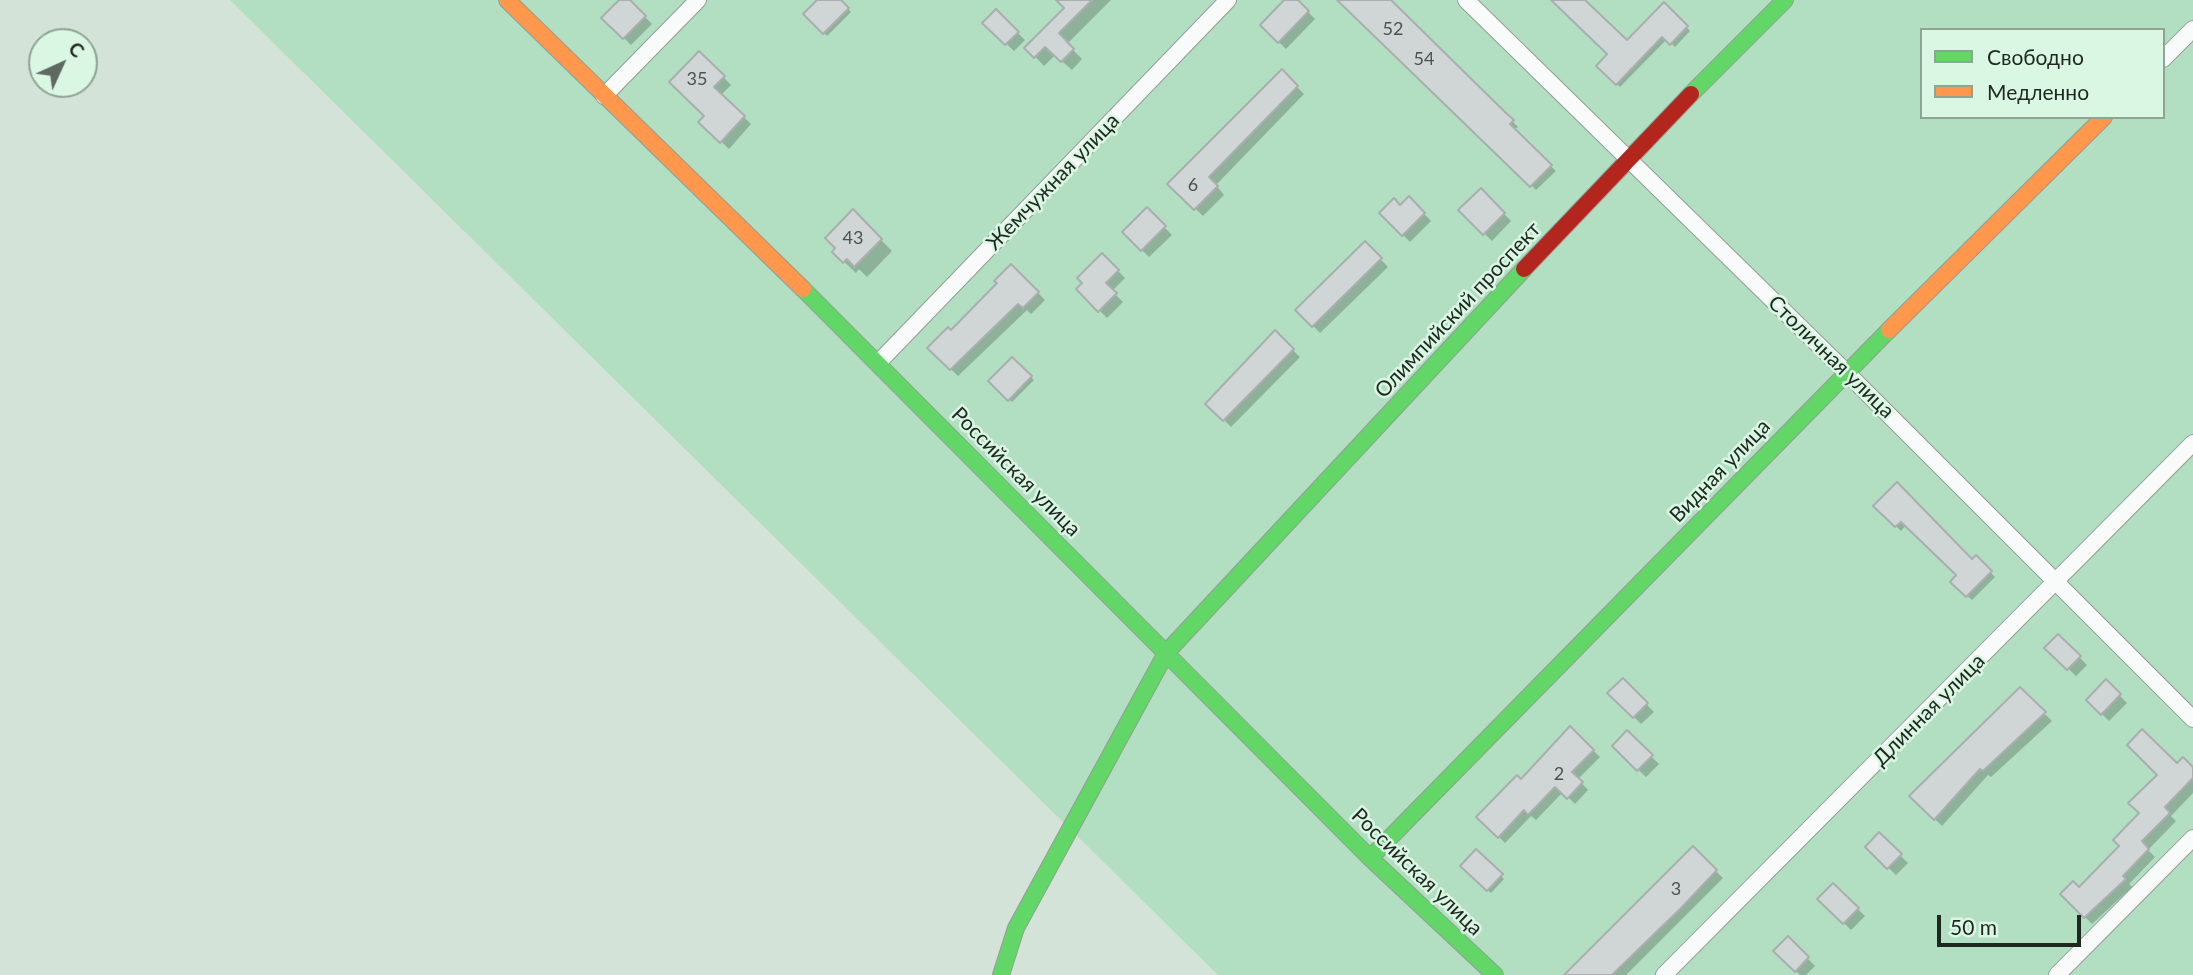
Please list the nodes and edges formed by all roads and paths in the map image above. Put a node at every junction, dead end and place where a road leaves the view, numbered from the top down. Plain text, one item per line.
1 (507, 0) edge
2 (698, 0) edge
3 (1228, 0) edge
4 (1466, 0) edge
5 (1785, 0) edge
6 (2193, 29) edge
7 (2165, 57) edge
8 (604, 96) junction
9 (2102, 119) edge
10 (1628, 158) junction
11 (878, 363) junction
12 (1846, 372) junction
13 (2193, 443) edge
14 (2058, 581) junction
15 (1166, 653) junction
16 (2193, 719) edge
17 (2193, 838) edge
18 (1370, 858) junction
19 (1001, 975) edge
20 (1495, 975) edge
21 (1664, 975) edge
22 (2057, 975) edge

1 - 8 street, Российская улица
2 - 8 street
3 - 11 street, Жемчужная улица
4 - 10 street, Столичная улица
5 - 10 street, Олимпийский проспект
6 - 7 street
8 - 11 street, Российская улица
9 - 12 street, Видная улица
10 - 12 street, Столичная улица
10 - 15 street, Олимпийский проспект
11 - 15 street, Российская улица
12 - 14 street, Столичная улица
12 - 18 street, Видная улица
13 - 14 street, Длинная улица
14 - 16 street, Столичная улица
14 - 21 street, Длинная улица
15 - 18 street, Российская улица
15 - 19 street, Олимпийский проспект
17 - 22 street
18 - 20 street, Российская улица

